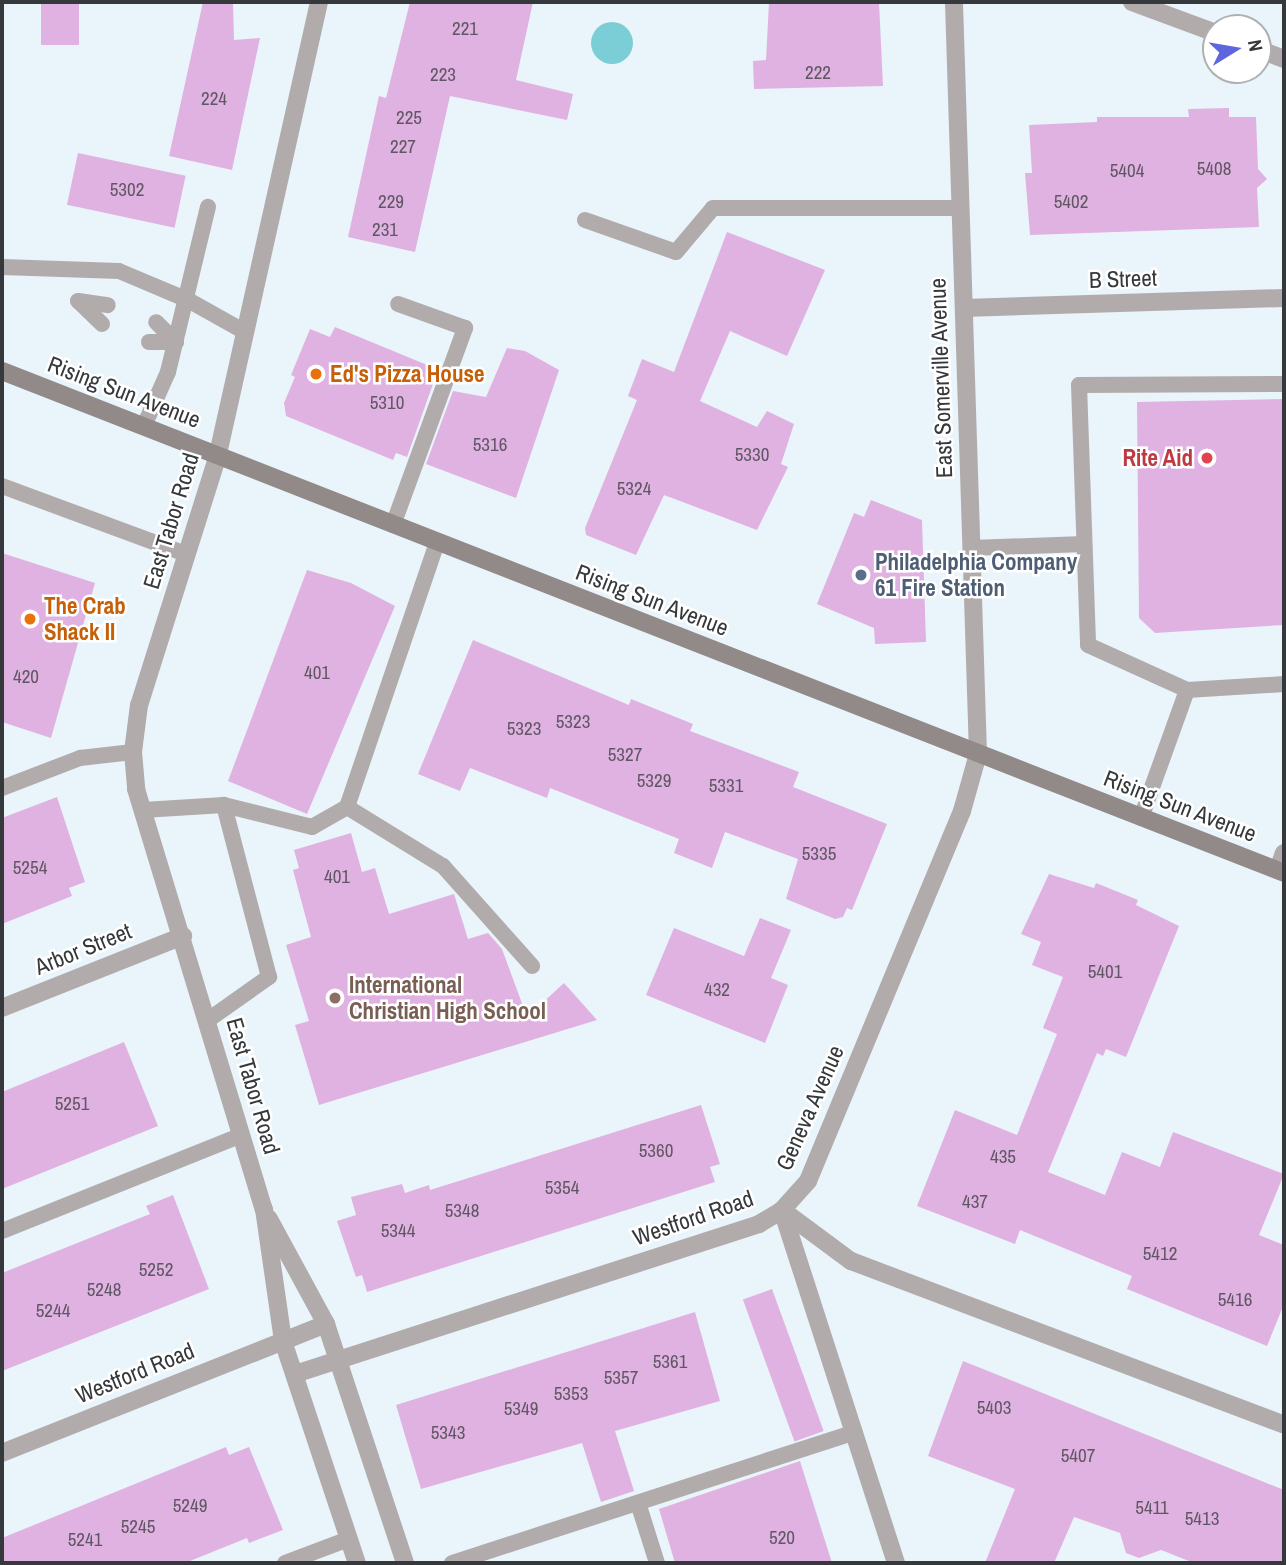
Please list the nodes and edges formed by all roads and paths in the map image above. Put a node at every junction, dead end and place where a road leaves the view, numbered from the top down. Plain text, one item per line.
1 (319, 2) edge
2 (954, 2) edge
3 (1132, 2) edge
4 (1202, 28) edge
5 (208, 207) dead end
6 (960, 208) junction
7 (585, 220) dead end
8 (2, 267) edge
9 (72, 270) junction
10 (1284, 298) edge
11 (188, 300) junction
12 (78, 301) junction
13 (398, 304) dead end
14 (108, 305) dead end
15 (964, 308) junction
16 (156, 323) dead end
17 (102, 324) dead end
18 (245, 332) junction
19 (149, 342) dead end
20 (176, 342) junction
21 (2, 371) edge
22 (1284, 384) edge
23 (144, 426) junction
24 (218, 455) junction
25 (2, 486) edge
26 (393, 525) junction
27 (437, 542) junction
28 (1084, 544) junction
29 (971, 548) junction
30 (186, 554) junction
31 (1284, 684) edge
32 (1187, 690) junction
33 (133, 752) junction
34 (978, 754) junction
35 (2, 788) edge
36 (223, 806) junction
37 (347, 807) junction
38 (143, 810) junction
39 (1141, 818) junction
40 (1284, 852) edge
41 (1281, 872) edge
42 (183, 936) junction
43 (532, 966) dead end
44 (2, 1008) edge
45 (208, 1020) junction
46 (242, 1135) junction
47 (264, 1209) junction
48 (782, 1210) junction
49 (2, 1231) edge
50 (326, 1324) junction
51 (283, 1340) junction
52 (338, 1361) junction
53 (295, 1374) junction
54 (1284, 1425) edge
55 (854, 1432) junction
56 (2, 1453) edge
57 (638, 1503) junction
58 (349, 1539) junction
59 (285, 1563) edge
60 (357, 1563) edge
61 (405, 1563) edge
62 (452, 1563) edge
63 (657, 1563) edge
64 (896, 1563) edge

1 - 18 street, East Tabor Road
2 - 6 street, East Somerville Avenue
3 - 4 street
5 - 11 lane
6 - 7 lane
6 - 15 street, East Somerville Avenue
8 - 9 lane
9 - 11 lane
9 - 12 lane
10 - 15 street, B Street
11 - 18 lane
11 - 20 lane
12 - 14 lane
12 - 17 lane
13 - 26 lane
15 - 29 street, East Somerville Avenue
16 - 20 lane
18 - 24 street, East Tabor Road
19 - 20 lane
20 - 23 lane
21 - 23 main road, Rising Sun Avenue
22 - 28 lane
23 - 24 main road, Rising Sun Avenue
24 - 26 main road, Rising Sun Avenue
24 - 30 street, East Tabor Road
25 - 30 lane
26 - 27 main road, Rising Sun Avenue
27 - 34 main road, Rising Sun Avenue
27 - 37 lane
28 - 29 lane
28 - 32 lane
29 - 34 street, East Somerville Avenue
30 - 33 street, East Tabor Road
31 - 32 lane
32 - 39 lane
33 - 35 lane
33 - 38 street, East Tabor Road
34 - 39 main road, Rising Sun Avenue
34 - 48 street, Geneva Avenue
36 - 37 lane
36 - 38 lane
36 - 45 lane
37 - 43 lane
38 - 42 street, East Tabor Road
39 - 41 main road, Rising Sun Avenue
40 - 41 street
42 - 44 street, Arbor Street
42 - 45 street, East Tabor Road
45 - 46 street, East Tabor Road
46 - 47 street, East Tabor Road
46 - 49 lane
47 - 50 street, East Tabor Road
47 - 51 street, East Tabor Road
48 - 52 street, Westford Road
48 - 54 street, Westford Road
48 - 55 street
50 - 51 street, Westford Road
50 - 52 street, East Tabor Road
51 - 53 street, East Tabor Road
51 - 56 street, Westford Road
52 - 53 street, Westford Road
52 - 61 street, East Tabor Road
53 - 58 street, East Tabor Road
55 - 57 lane
55 - 64 street
57 - 62 lane
57 - 63 lane
58 - 59 lane
58 - 60 street, East Tabor Road

